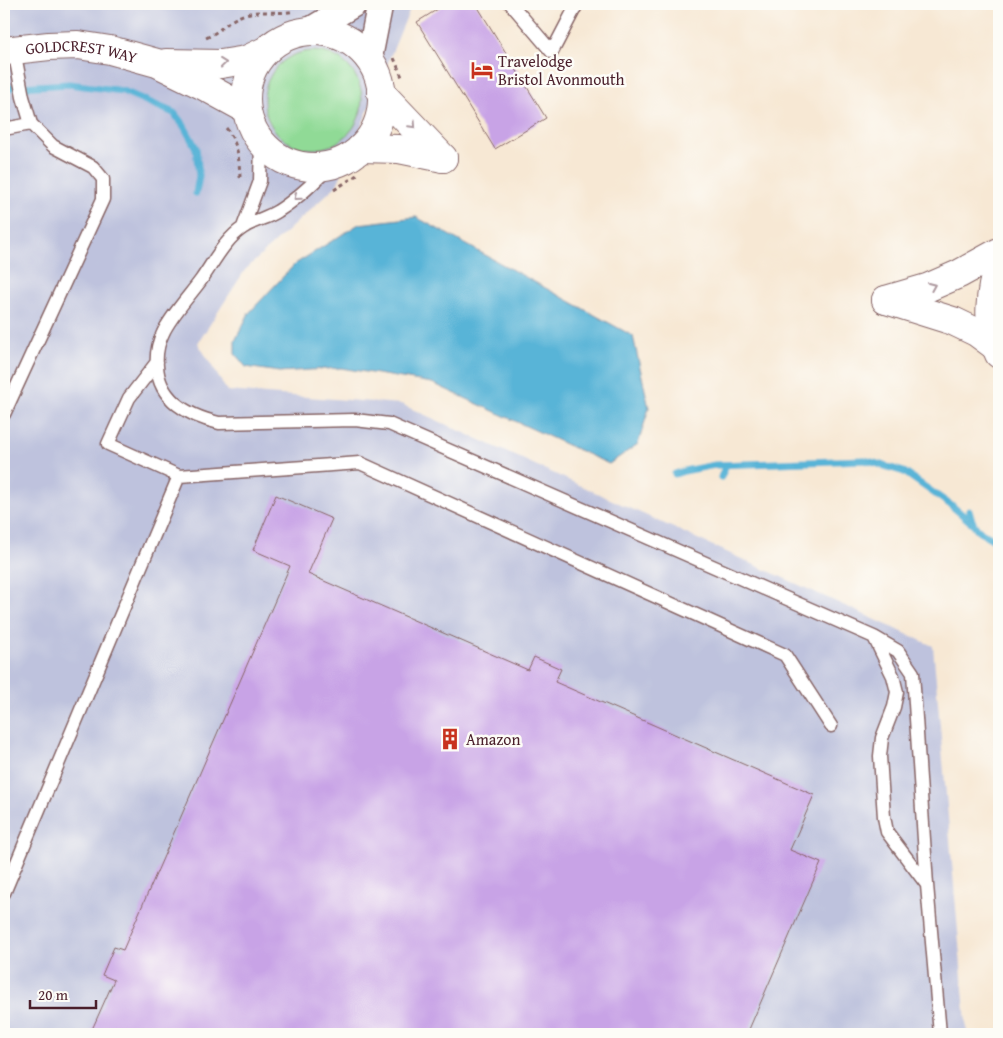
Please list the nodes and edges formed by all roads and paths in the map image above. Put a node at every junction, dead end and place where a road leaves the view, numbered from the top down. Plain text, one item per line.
1 (354, 4) edge
2 (380, 4) edge
3 (511, 4) edge
4 (577, 4) edge
5 (302, 21) junction
6 (203, 40) dead end
7 (9, 50) edge
8 (266, 51) junction
9 (381, 55) junction
10 (156, 63) junction
11 (394, 88) junction
12 (246, 109) junction
13 (222, 122) dead end
14 (32, 124) junction
15 (4, 129) edge
16 (261, 142) junction
17 (364, 159) junction
18 (240, 177) dead end
19 (333, 177) junction
20 (243, 227) junction
21 (999, 252) edge
22 (999, 262) edge
23 (997, 350) edge
24 (156, 362) junction
25 (4, 414) edge
26 (179, 476) junction
27 (874, 637) junction
28 (831, 726) dead end
29 (927, 885) junction
30 (4, 893) edge
31 (940, 1034) edge

1 - 5 street
2 - 9 street
3 - 4 lane
5 - 6 path
5 - 8 street
5 - 9 street
7 - 10 street, GOLDCREST WAY
7 - 14 lane
10 -> 8 street, GOLDCREST WAY
8 - 12 street
9 - 11 path
9 - 11 street
10 - 12 street, GOLDCREST WAY
11 - 17 street
11 -> 17 street
12 - 16 street
13 - 18 path
14 - 15 lane
14 - 25 lane
16 - 19 street
16 - 20 lane
17 - 19 street
17 - 19 path
19 -> 20 lane
20 - 24 lane
23 -> 21 street
22 - 23 street
24 - 26 lane
24 - 27 lane
26 - 28 lane
26 - 30 lane
27 - 29 lane
27 - 29 lane
29 - 31 lane

